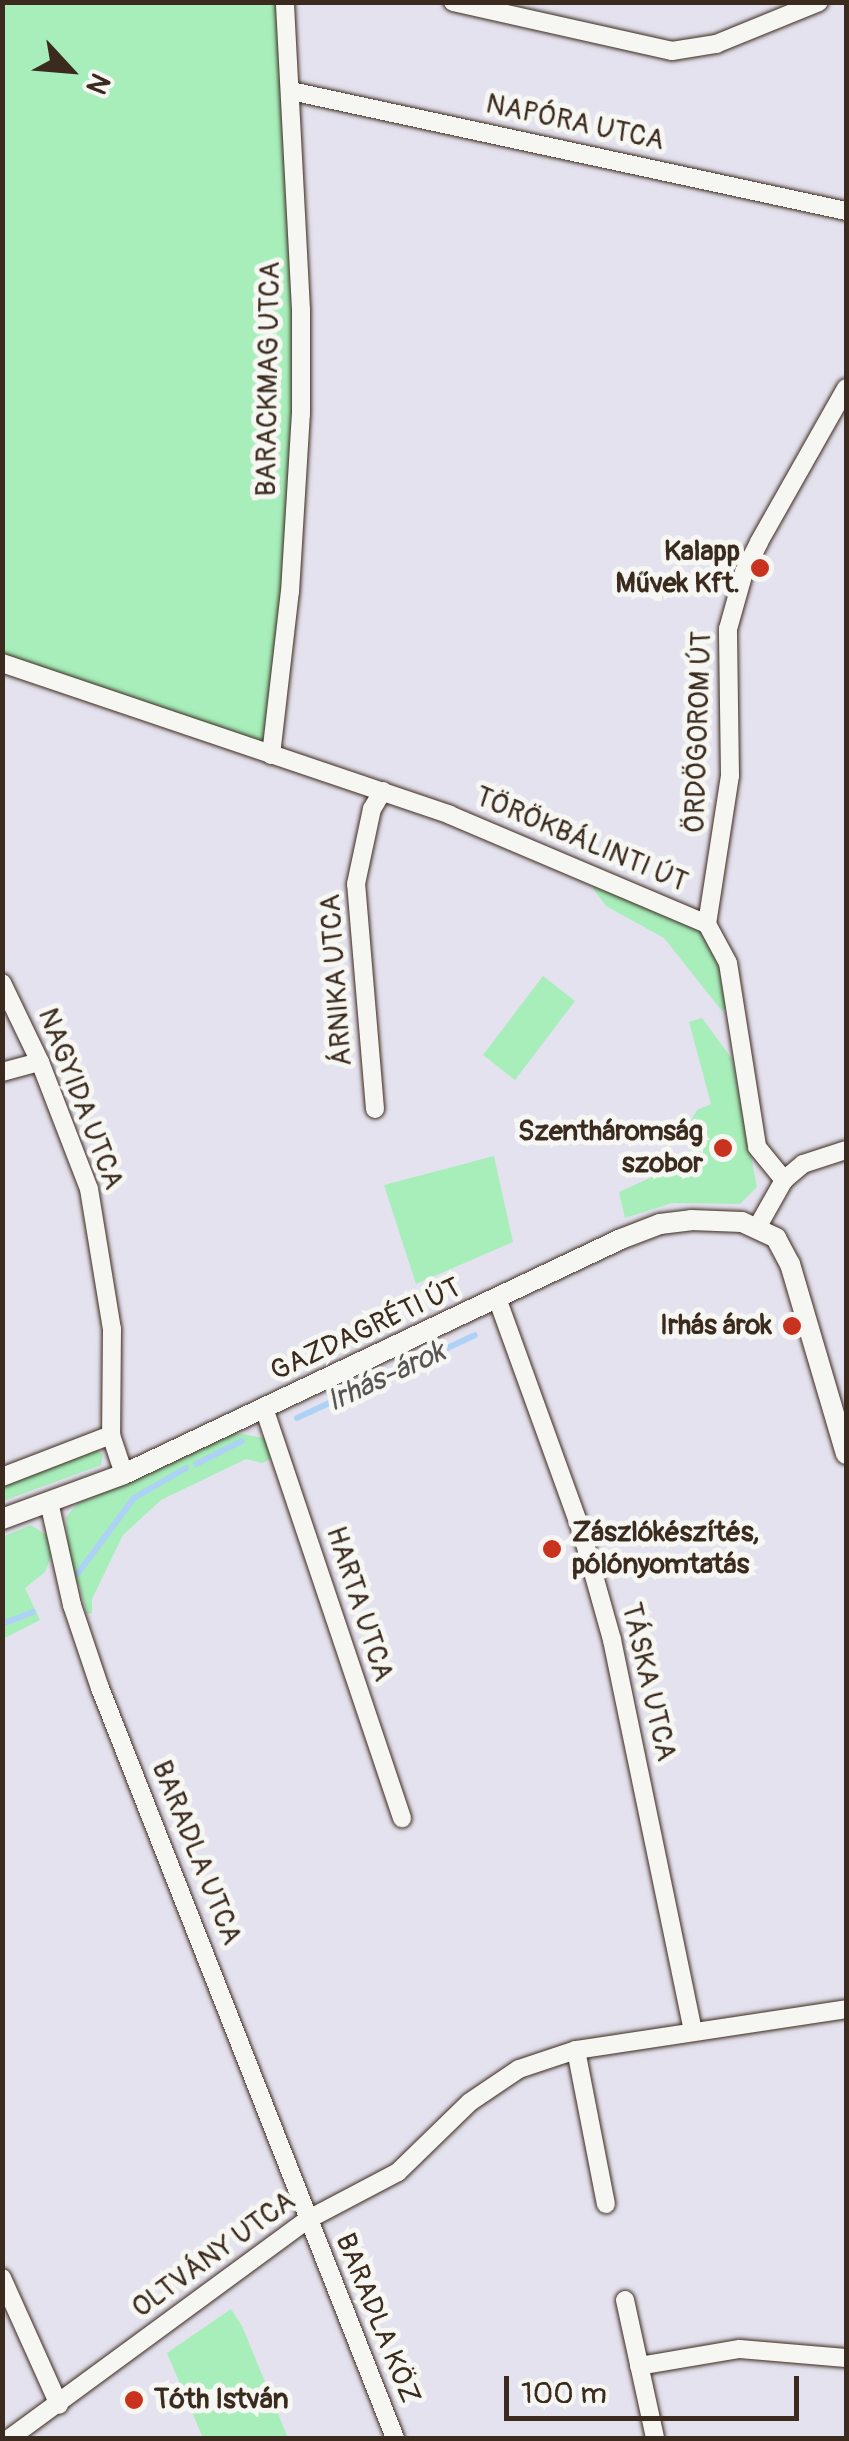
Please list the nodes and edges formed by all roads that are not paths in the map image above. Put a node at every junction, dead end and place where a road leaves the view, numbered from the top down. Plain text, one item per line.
1 (286, 2) edge
2 (453, 2) edge
3 (819, 2) edge
4 (291, 91) junction
5 (846, 211) edge
6 (846, 388) edge
7 (2, 663) edge
8 (270, 755) junction
9 (384, 792) junction
10 (707, 924) junction
11 (2, 983) edge
12 (40, 1062) junction
13 (2, 1072) edge
14 (376, 1109) dead end
15 (846, 1150) edge
16 (784, 1180) junction
17 (758, 1226) junction
18 (497, 1298) junction
19 (264, 1408) junction
20 (111, 1435) junction
21 (846, 1454) edge
22 (124, 1474) junction
23 (2, 1477) edge
24 (49, 1502) junction
25 (2, 1519) edge
26 (402, 1818) dead end
27 (846, 2010) edge
28 (693, 2031) junction
29 (576, 2050) junction
30 (606, 2204) dead end
31 (307, 2220) junction
32 (2, 2278) edge
33 (625, 2300) dead end
34 (846, 2358) edge
35 (639, 2366) junction
36 (59, 2405) junction
37 (10, 2438) edge
38 (395, 2438) edge
39 (655, 2438) edge

1 - 4 street, BARACKMAG UTCA
2 - 3 street
4 - 5 street, NAPÓRA UTCA
4 - 8 street, BARACKMAG UTCA
6 - 10 street, ÖRDÖGOROM ÚT
7 - 8 street, TÖRÖKBÁLINTI ÚT
8 - 9 street, TÖRÖKBÁLINTI ÚT
9 - 10 street, TÖRÖKBÁLINTI ÚT
9 - 14 street, ÁRNIKA UTCA
10 - 16 street, TÖRÖKBÁLINTI ÚT
11 - 12 street, NAGYIDA UTCA
12 - 13 street
12 - 20 street, NAGYIDA UTCA
15 - 16 street
16 - 17 street
17 - 18 street, GAZDAGRÉTI ÚT
17 - 21 street
18 - 19 street, GAZDAGRÉTI ÚT
18 - 28 street, TÁSKA UTCA
19 - 22 street, GAZDAGRÉTI ÚT
19 - 26 street, HARTA UTCA
20 - 22 street, NAGYIDA UTCA
20 - 23 street
22 - 24 street, GAZDAGRÉTI ÚT
24 - 25 street, GAZDAGRÉTI ÚT
24 - 31 street, BARADLA UTCA
27 - 28 street, OLTVÁNY UTCA
28 - 29 street, OLTVÁNY UTCA
29 - 30 street
29 - 31 street, OLTVÁNY UTCA
31 - 36 street, OLTVÁNY UTCA
31 - 38 street, BARADLA KÖZ
32 - 36 street
33 - 35 street
34 - 35 street
35 - 39 street
36 - 37 street, OLTVÁNY UTCA

